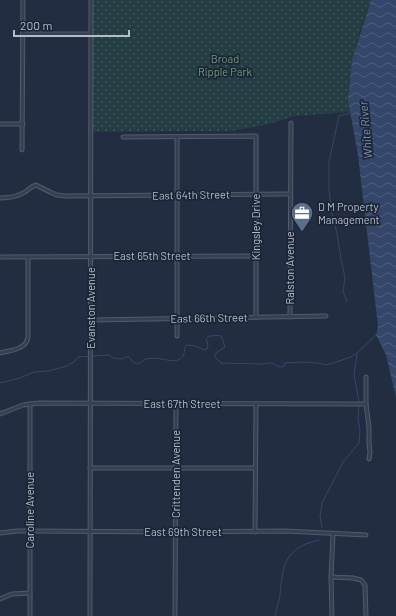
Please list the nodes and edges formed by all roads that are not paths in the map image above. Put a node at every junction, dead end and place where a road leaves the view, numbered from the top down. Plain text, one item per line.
1 (23, 0) edge
2 (91, 0) edge
3 (23, 34) junction
4 (91, 34) junction
5 (291, 123) dead end
6 (0, 124) edge
7 (23, 124) junction
8 (123, 137) dead end
9 (177, 137) junction
10 (22, 150) dead end
11 (256, 194) junction
12 (290, 194) junction
13 (177, 195) junction
14 (91, 196) junction
15 (0, 198) edge
16 (177, 256) junction
17 (256, 256) junction
18 (0, 257) edge
19 (28, 257) junction
20 (90, 257) junction
21 (326, 316) dead end
22 (256, 317) junction
23 (290, 317) junction
24 (177, 318) junction
25 (91, 320) junction
26 (176, 336) dead end
27 (0, 353) edge
28 (366, 378) dead end
29 (30, 404) junction
30 (90, 404) junction
31 (176, 404) junction
32 (256, 404) junction
33 (366, 404) junction
34 (0, 414) edge
35 (369, 459) dead end
36 (90, 468) junction
37 (176, 468) junction
38 (255, 468) junction
39 (30, 531) junction
40 (90, 531) junction
41 (176, 532) junction
42 (255, 532) junction
43 (0, 533) edge
44 (333, 534) junction
45 (366, 535) dead end
46 (331, 577) junction
47 (30, 593) junction
48 (0, 598) edge
49 (30, 616) edge
50 (90, 616) edge
51 (175, 616) edge
52 (332, 616) edge
53 (366, 616) edge

1 - 3 street
2 - 4 street, Evanston Avenue
3 - 4 street
3 - 7 street
4 - 14 street, Evanston Avenue
5 - 12 street, Ralston Avenue
6 - 7 street
7 - 10 street
8 - 9 street
9 - 11 street, Kingsley Drive
9 - 13 street
11 - 12 street, East 64th Street
11 - 13 street, East 64th Street
11 - 17 street, Kingsley Drive
12 - 23 street, Ralston Avenue
13 - 14 street, East 64th Street
13 - 16 street
14 - 15 street, East 64th Street
14 - 20 street, Evanston Avenue
16 - 17 street, East 65th Street
16 - 20 street, East 65th Street
16 - 24 street
17 - 22 street, Kingsley Drive
18 - 19 street, East 65th Street
19 - 20 street, East 65th Street
19 - 27 street
20 - 25 street, Evanston Avenue
21 - 23 street, East 66th Street
22 - 23 street, East 66th Street
22 - 24 street, East 66th Street
24 - 25 street, East 66th Street
24 - 26 street
25 - 30 street, Evanston Avenue
28 - 33 street
29 - 30 street, East 67th Street
29 - 34 street, East 67th Street
29 - 39 street, Caroline Avenue
30 - 31 street, East 67th Street
30 - 36 street, Evanston Avenue
31 - 32 street, East 67th Street
31 - 37 street, Crittenden Avenue
32 - 33 street, East 67th Street
32 - 38 street
33 - 35 street
36 - 37 street
36 - 40 street, Evanston Avenue
37 - 38 street
37 - 41 street, Crittenden Avenue
38 - 42 street
39 - 40 street, East 69th Street
39 - 43 street, East 69th Street
39 - 47 street, Caroline Avenue
40 - 41 street, East 69th Street
40 - 50 street, Evanston Avenue
41 - 42 street, East 69th Street
41 - 51 street, Crittenden Avenue
42 - 44 street, East 69th Street
44 - 45 street, East 69th Street
44 - 46 street
46 - 52 street
46 - 53 street
47 - 48 street
47 - 49 street, Caroline Avenue

